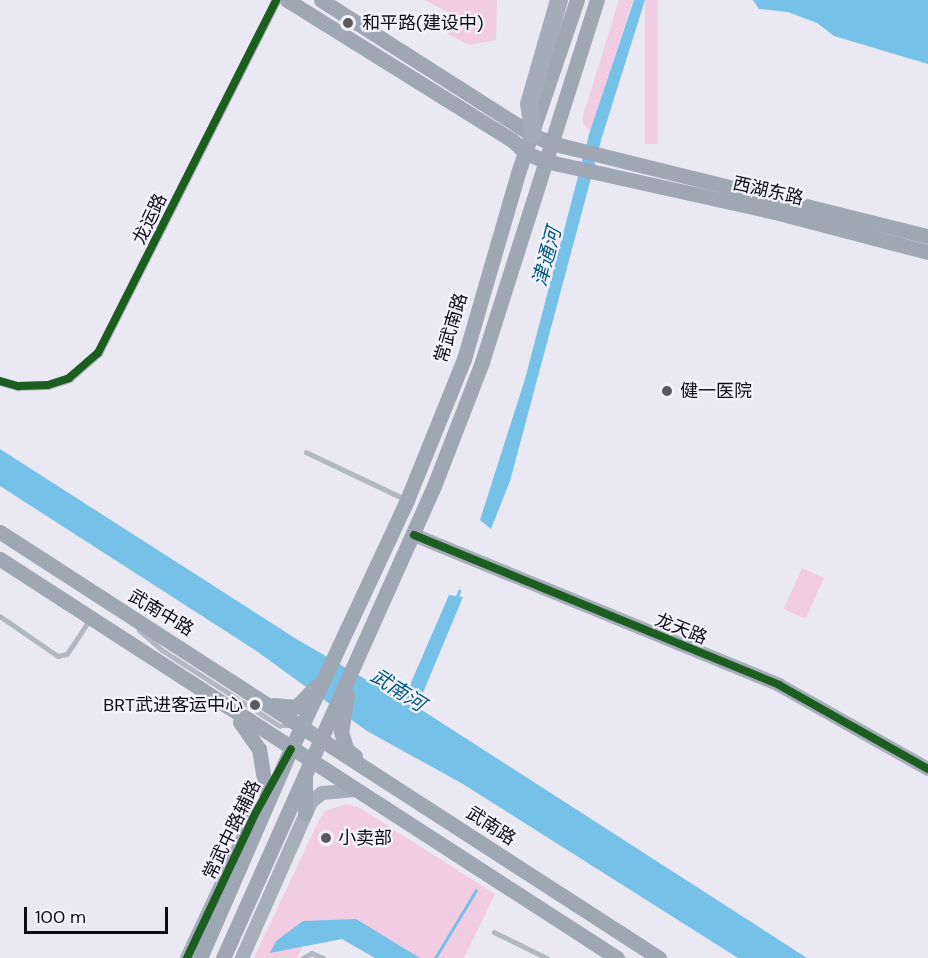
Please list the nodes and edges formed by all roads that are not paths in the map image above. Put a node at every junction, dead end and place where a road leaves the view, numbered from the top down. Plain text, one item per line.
1 (276, 0) edge
2 (287, 0) edge
3 (321, 0) edge
4 (559, 0) edge
5 (577, 0) edge
6 (597, 0) edge
7 (532, 135) junction
8 (551, 143) junction
9 (526, 153) junction
10 (545, 161) junction
11 (928, 236) edge
12 (928, 252) edge
13 (0, 381) edge
14 (306, 452) dead end
15 (407, 500) junction
16 (0, 532) edge
17 (414, 535) junction
18 (0, 559) edge
19 (109, 604) junction
20 (0, 616) edge
21 (91, 618) junction
22 (311, 700) junction
23 (264, 702) junction
24 (222, 703) junction
25 (337, 717) junction
26 (302, 726) junction
27 (321, 738) junction
28 (291, 749) junction
29 (307, 768) junction
30 (928, 769) edge
31 (378, 776) junction
32 (268, 789) junction
33 (355, 790) junction
34 (267, 807) junction
35 (305, 813) junction
36 (494, 932) dead end
37 (187, 958) edge
38 (200, 958) edge
39 (223, 958) edge
40 (242, 958) edge
41 (303, 958) edge
42 (323, 958) edge
43 (548, 958) edge
44 (617, 958) edge
45 (659, 958) edge

1 - 13 street, 龙运路
2 - 9 main road
3 - 7 main road
4 - 7 highway
5 - 7 main road, 常武南路
6 - 8 main road
7 - 8 main road, 西湖东路
7 - 9 main road, 常武南路
8 - 10 main road
8 - 11 main road, 西湖东路
9 - 10 main road
9 - 15 main road, 常武南路
10 - 12 main road, 西湖东路
10 - 17 main road
14 - 15 lane
15 - 22 main road, 常武南路
16 - 19 main road, 武南中路
17 - 25 main road
17 - 30 street, 龙天路
18 - 21 main road
19 - 23 main road, 武南中路
19 - 26 lane
20 - 21 lane
21 - 24 main road
22 - 23 main road
22 - 26 main road
23 - 26 main road, 武南中路
24 - 28 main road
24 - 32 main road
25 - 27 main road
25 - 31 main road
26 - 27 main road, 武南路
26 - 28 main road
27 - 29 main road
27 - 31 main road, 武南路
28 - 29 main road
28 - 32 street, 常武中路辅路
28 - 34 main road
29 - 33 main road
29 - 35 main road
29 - 39 main road
31 - 45 main road, 武南路
32 - 34 main road
32 - 37 street, 常武中路辅路
33 - 35 street
33 - 44 main road
34 - 38 main road
35 - 40 street
36 - 43 lane
41 - 42 lane

